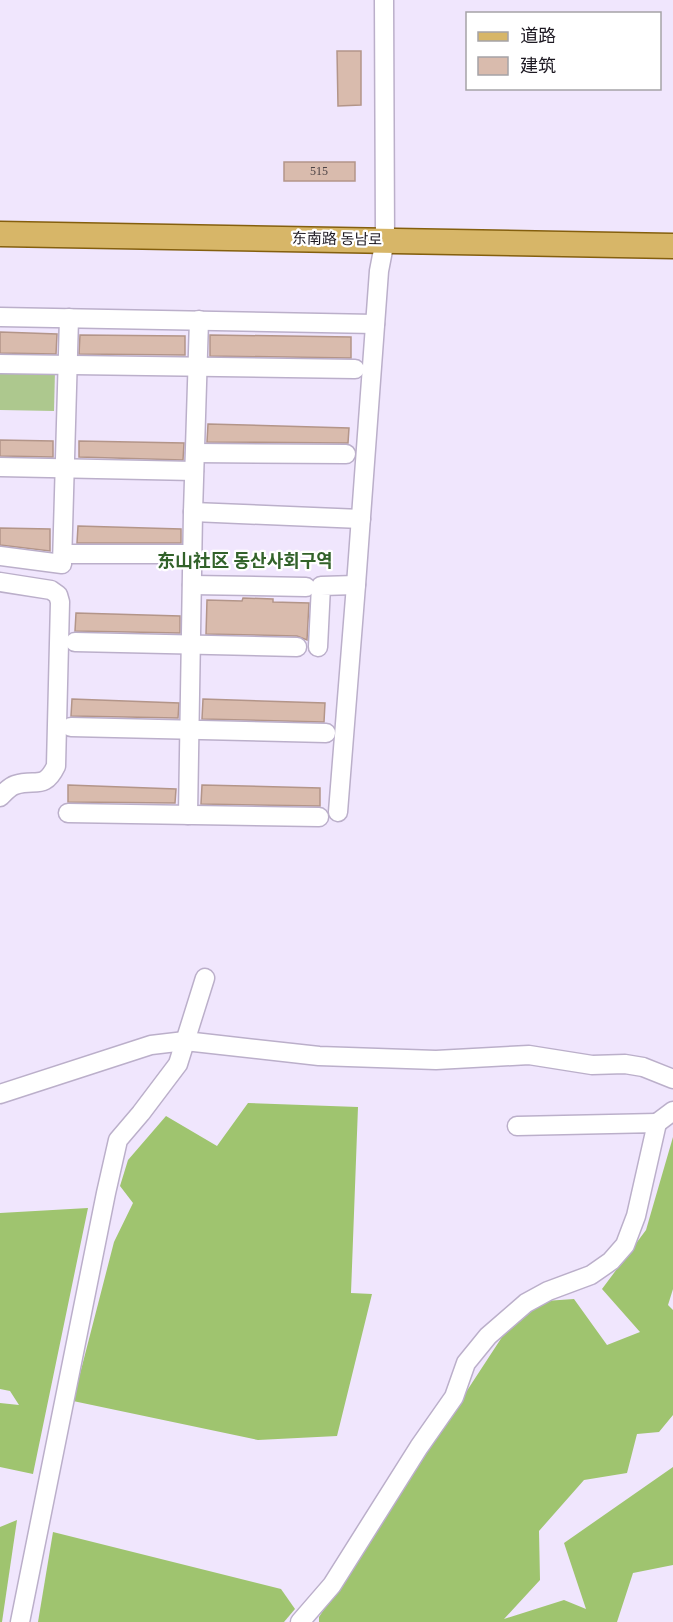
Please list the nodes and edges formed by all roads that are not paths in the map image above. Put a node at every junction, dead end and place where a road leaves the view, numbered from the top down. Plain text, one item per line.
1 (384, 0) edge
2 (0, 234) edge
3 (385, 240) junction
4 (673, 246) edge
5 (0, 317) edge
6 (69, 318) junction
7 (199, 320) junction
8 (375, 324) junction
9 (0, 364) edge
10 (68, 365) junction
11 (198, 367) junction
12 (355, 369) dead end
13 (195, 453) junction
14 (346, 454) dead end
15 (0, 466) edge
16 (65, 468) junction
17 (194, 471) junction
18 (193, 512) junction
19 (361, 519) junction
20 (63, 554) junction
21 (193, 554) junction
22 (0, 556) edge
23 (0, 582) edge
24 (192, 585) junction
25 (357, 585) junction
26 (306, 587) dead end
27 (75, 642) dead end
28 (192, 645) junction
29 (297, 646) dead end
30 (318, 647) dead end
31 (71, 727) dead end
32 (189, 730) junction
33 (326, 733) dead end
34 (0, 798) edge
35 (338, 812) dead end
36 (68, 813) dead end
37 (188, 815) junction
38 (319, 817) dead end
39 (205, 978) dead end
40 (185, 1041) junction
41 (673, 1079) edge
42 (0, 1094) edge
43 (673, 1111) edge
44 (657, 1123) junction
45 (517, 1126) dead end
46 (20, 1622) edge
47 (300, 1622) edge

1 - 3 street
2 - 3 main road, 东南路 동남로
3 - 4 main road, 东南路 동남로
3 - 8 street
5 - 6 street
6 - 7 street
6 - 10 street
7 - 8 street
7 - 11 street
8 - 19 street
9 - 10 street
10 - 11 street
10 - 16 street
11 - 12 street
11 - 13 street
13 - 14 street
13 - 17 street
15 - 16 street
16 - 17 street
16 - 20 street
17 - 18 street
18 - 19 street
18 - 21 street
19 - 25 street
20 - 21 street
20 - 22 street
21 - 24 street
23 - 34 street
24 - 26 street
24 - 28 street
25 - 30 street
25 - 35 street
27 - 28 street
28 - 29 street
28 - 32 street
31 - 32 street
32 - 33 street
32 - 37 street
36 - 37 street
37 - 38 street
39 - 40 street
40 - 41 street
40 - 42 street
40 - 46 street
43 - 44 street
44 - 45 street
44 - 47 street

